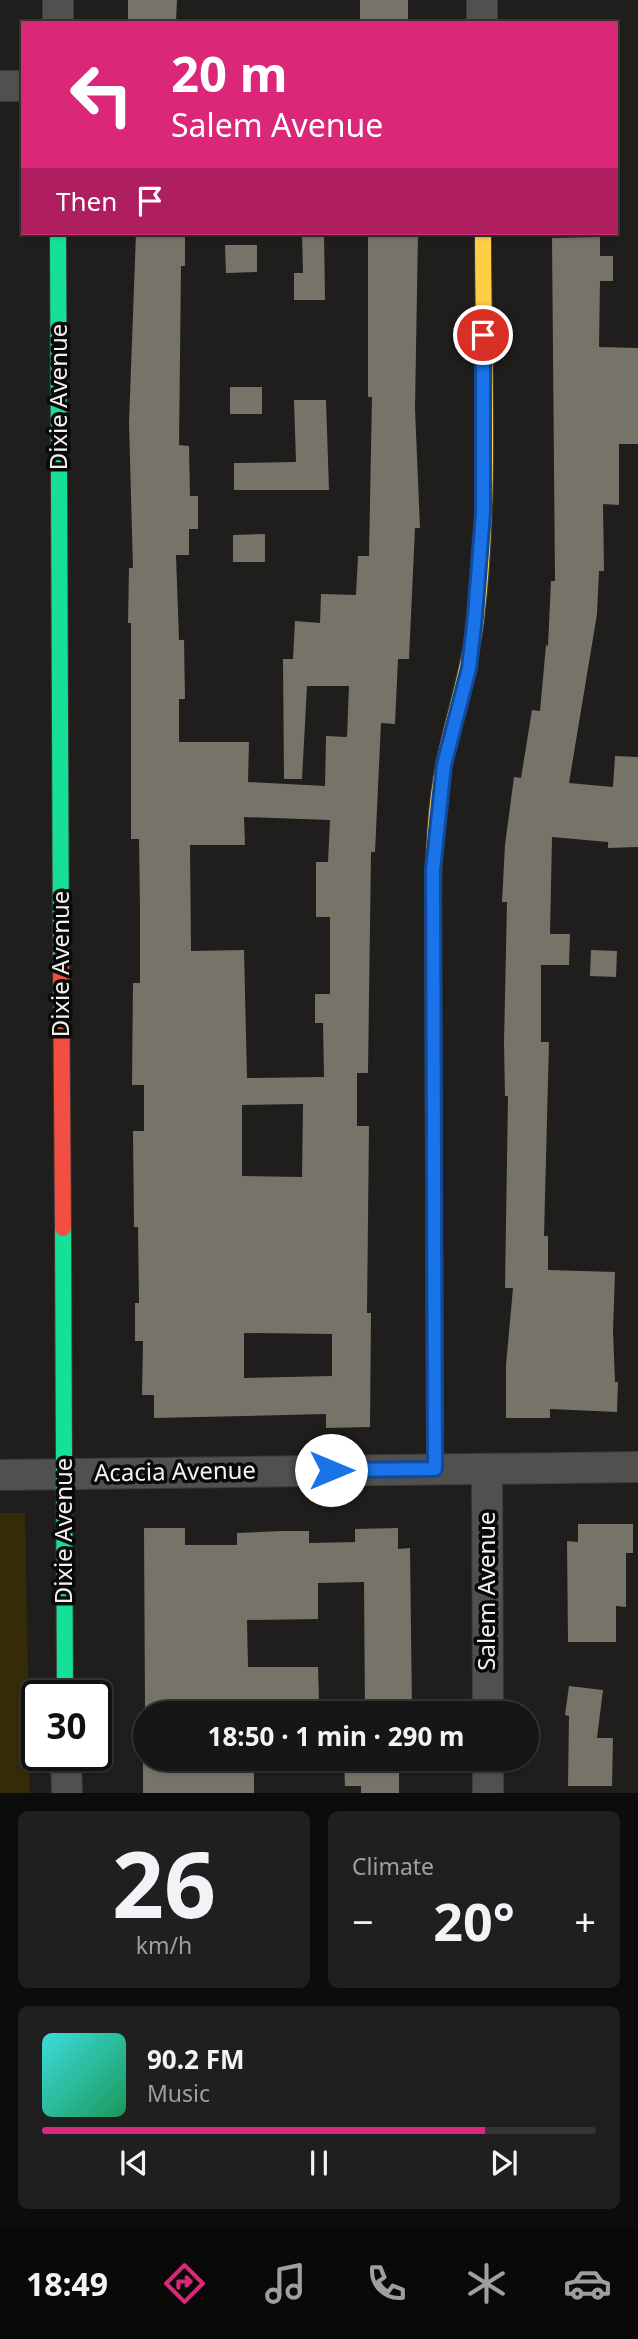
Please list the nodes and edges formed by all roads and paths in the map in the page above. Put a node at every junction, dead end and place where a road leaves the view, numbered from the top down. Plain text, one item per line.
1 (58, 0) edge
2 (482, 0) edge
3 (58, 21) edge
4 (482, 21) edge
5 (0, 86) edge
6 (21, 86) edge
7 (58, 235) edge
8 (483, 235) edge
9 (638, 1467) edge
10 (435, 1469) junction
11 (487, 1469) junction
12 (63, 1473) junction
13 (0, 1475) edge
14 (65, 1680) edge
15 (488, 1701) edge
16 (66, 1771) edge
17 (488, 1771) edge
18 (66, 1793) edge
19 (488, 1793) edge

1 - 3 street
2 - 4 street
5 - 6 street
7 - 12 street, Dixie Avenue
8 - 10 street
9 - 11 street
10 - 11 street, Acacia Avenue
10 - 12 street, Acacia Avenue
11 - 15 street, Salem Avenue
12 - 13 street, Acacia Avenue
12 - 14 street, Dixie Avenue
16 - 18 street
17 - 19 street

